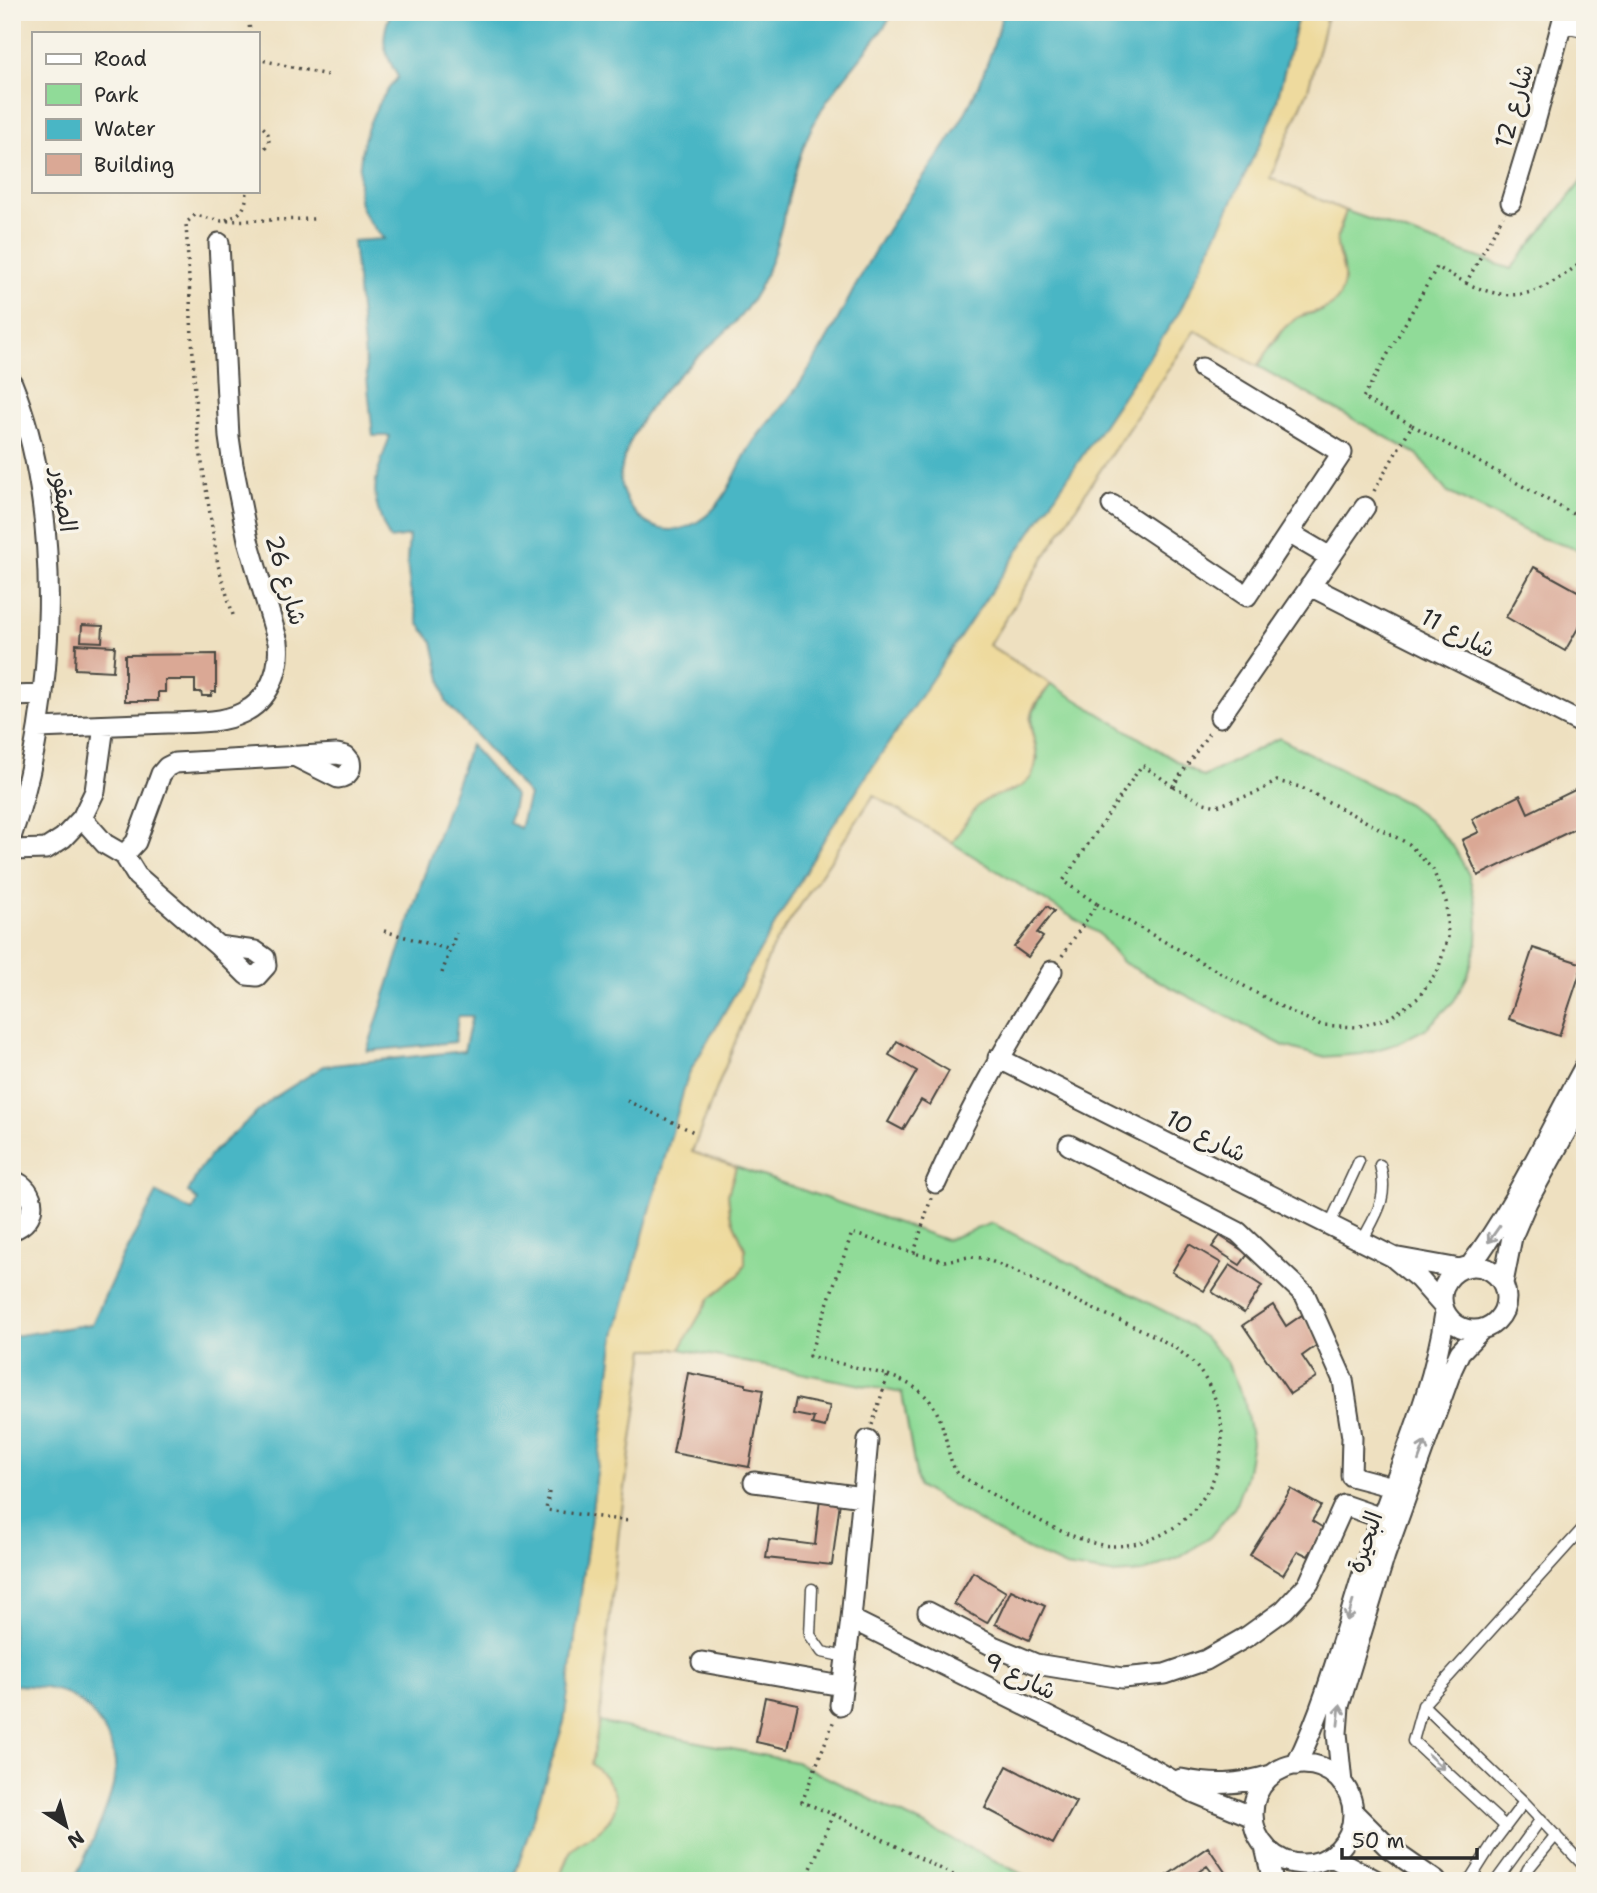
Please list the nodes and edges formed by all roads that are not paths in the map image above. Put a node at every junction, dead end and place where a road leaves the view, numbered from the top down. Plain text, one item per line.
1 (1564, 17) edge
2 (1585, 27) edge
3 (1511, 202) road end
4 (219, 243) road end
5 (1202, 368) dead end
6 (12, 383) edge
7 (1112, 505) dead end
8 (1365, 507) road end
9 (1289, 533) junction
10 (1330, 557) junction
11 (1310, 586) junction
12 (43, 695) junction
13 (12, 696) edge
14 (1220, 717) road end
15 (1585, 725) edge
16 (104, 726) junction
17 (38, 728) junction
18 (294, 755) dead end
19 (82, 818) junction
20 (12, 834) edge
21 (12, 850) edge
22 (124, 855) junction
23 (218, 946) dead end
24 (1052, 971) road end
25 (998, 1058) junction
26 (1585, 1066) edge
27 (1585, 1097) edge
28 (1069, 1145) dead end
29 (1359, 1161) dead end
30 (1380, 1165) dead end
31 (12, 1180) edge
32 (936, 1183) road end
33 (1329, 1226) junction
34 (12, 1230) edge
35 (1362, 1241) junction
36 (1393, 1257) junction
37 (1465, 1267) junction
38 (1503, 1283) junction
39 (1443, 1309) junction
40 (1481, 1330) junction
41 (868, 1440) road end
42 (1351, 1476) junction
43 (754, 1482) dead end
44 (1400, 1489) junction
45 (862, 1497) junction
46 (1344, 1506) junction
47 (1389, 1521) junction
48 (1585, 1526) edge
49 (812, 1589) dead end
50 (928, 1612) dead end
51 (851, 1619) junction
52 (846, 1657) junction
53 (702, 1662) dead end
54 (1423, 1705) junction
55 (1296, 1765) junction
56 (1271, 1775) junction
57 (1167, 1776) junction
58 (1342, 1783) junction
59 (1524, 1802) junction
60 (1353, 1812) junction
61 (1253, 1817) junction
62 (1541, 1819) junction
63 (1505, 1826) junction
64 (1556, 1835) junction
65 (1265, 1847) junction
66 (1390, 1849) junction
67 (1323, 1859) junction
68 (1585, 1867) edge
69 (1374, 1879) edge
70 (1273, 1881) edge
71 (1301, 1881) edge
72 (1436, 1881) edge
73 (1469, 1881) edge
74 (1496, 1881) edge
75 (1522, 1881) edge

1 - 2 street, شارع 12
1 - 3 street, شارع 12
4 - 16 street, شارع 26
5 - 9 street
6 - 12 street, الصقور
7 - 9 street
8 - 10 street
9 - 10 street
10 - 11 street
11 - 14 street
11 - 15 street, شارع 11
12 - 13 street
12 - 17 street, الصقور
16 - 17 street, شارع 26
16 - 19 street
17 - 20 street, الصقور
18 - 22 street
19 - 21 street
19 - 22 street
22 - 23 street
24 - 25 street
25 - 32 street
25 - 33 street, شارع 10
26 -> 37 street
27 - 38 street
28 - 42 street
29 - 33 lane
30 - 35 lane
31 - 34 street
33 - 35 street, شارع 10
35 - 36 street, شارع 10
36 - 37 street, شارع 10
36 - 39 street, شارع 10
37 - 38 street
37 - 39 street
38 - 40 street
39 - 40 street
39 - 44 street, البحيرة
44 -> 40 street, البحيرة
41 - 45 street
42 - 44 street
42 - 46 street
43 - 45 street
44 - 47 street, البحيرة
45 - 51 street
46 - 47 street
46 - 50 street
47 -> 55 street, البحيرة
58 -> 47 street, البحيرة
48 - 54 lane
49 - 52 lane
51 - 52 street
51 - 57 street, شارع 9
52 - 53 street
54 - 59 lane
54 -> 63 lane
55 - 56 street
55 - 58 street
56 - 57 street, شارع 9
56 - 61 street
57 - 61 street, شارع 9
58 - 60 street
59 - 62 lane
59 - 63 lane
60 - 66 street
60 - 67 street
61 - 65 street
62 - 64 lane
62 - 74 lane
63 - 73 lane
64 - 68 lane
64 - 75 lane
65 - 67 street
65 - 70 street
66 - 69 street
66 - 72 street
67 - 69 street
67 - 71 street

